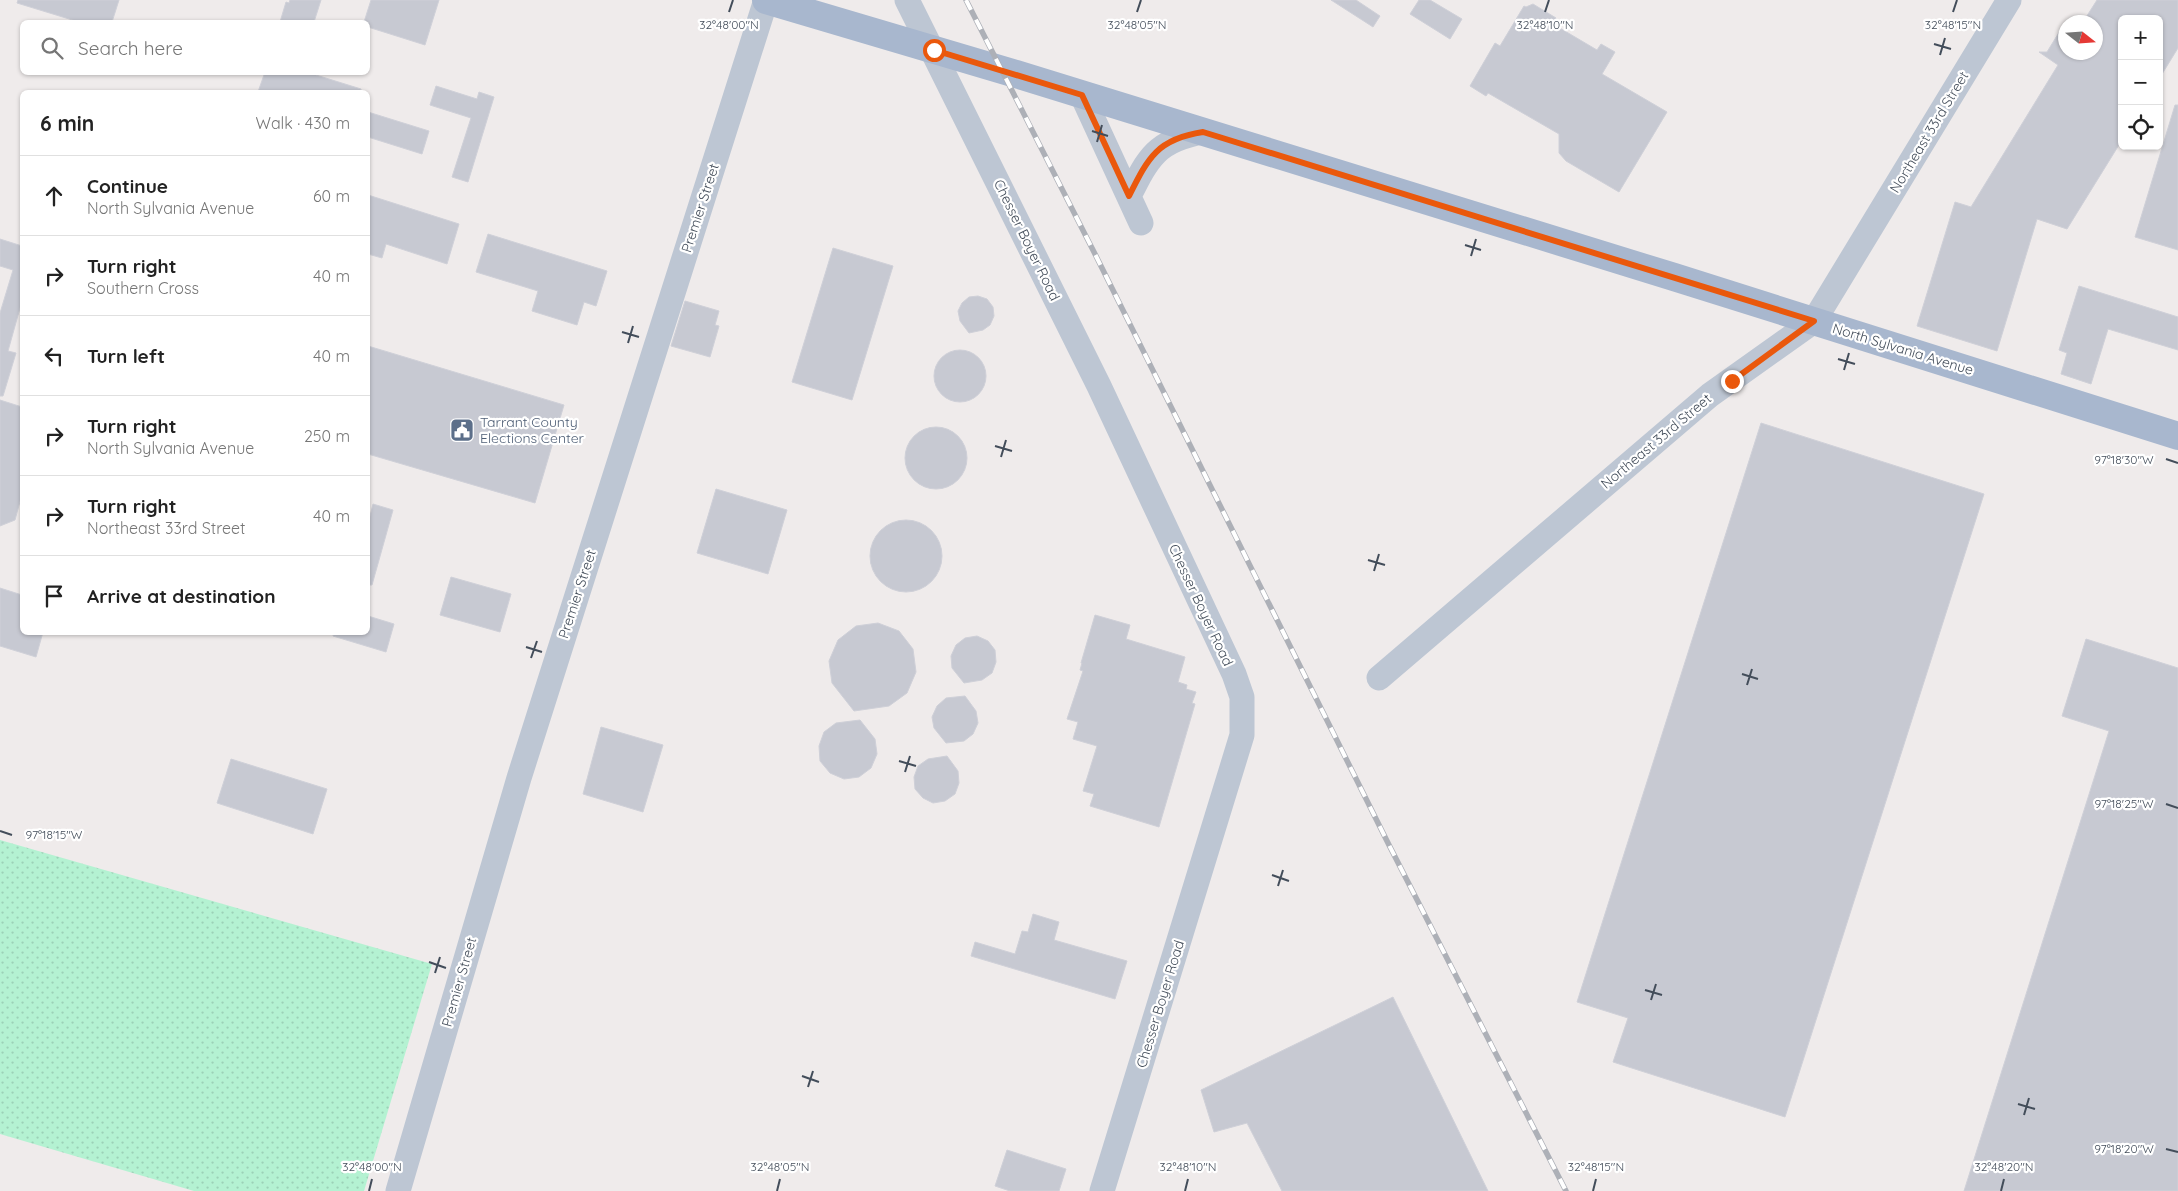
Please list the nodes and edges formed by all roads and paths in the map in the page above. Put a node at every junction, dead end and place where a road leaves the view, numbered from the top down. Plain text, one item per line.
1 (766, 0) edge
2 (907, 0) edge
3 (2009, 0) edge
4 (934, 50) junction
5 (1082, 95) junction
6 (1203, 132) junction
7 (1129, 196) junction
8 (1141, 223) dead end
9 (1814, 321) junction
10 (2178, 436) edge
11 (1379, 678) dead end
12 (398, 1191) edge
13 (1102, 1191) edge

1 - 4 main road, North Sylvania Avenue
1 - 12 street, Premier Street
2 - 4 street
3 - 9 street, Northeast 33rd Street
4 - 5 main road, North Sylvania Avenue
4 - 13 street, Chesser Boyer Road
5 - 6 main road, North Sylvania Avenue
5 - 7 street
6 - 7 street
6 - 9 main road, North Sylvania Avenue
7 - 8 street
9 - 10 main road, North Sylvania Avenue
9 - 11 street, Northeast 33rd Street

